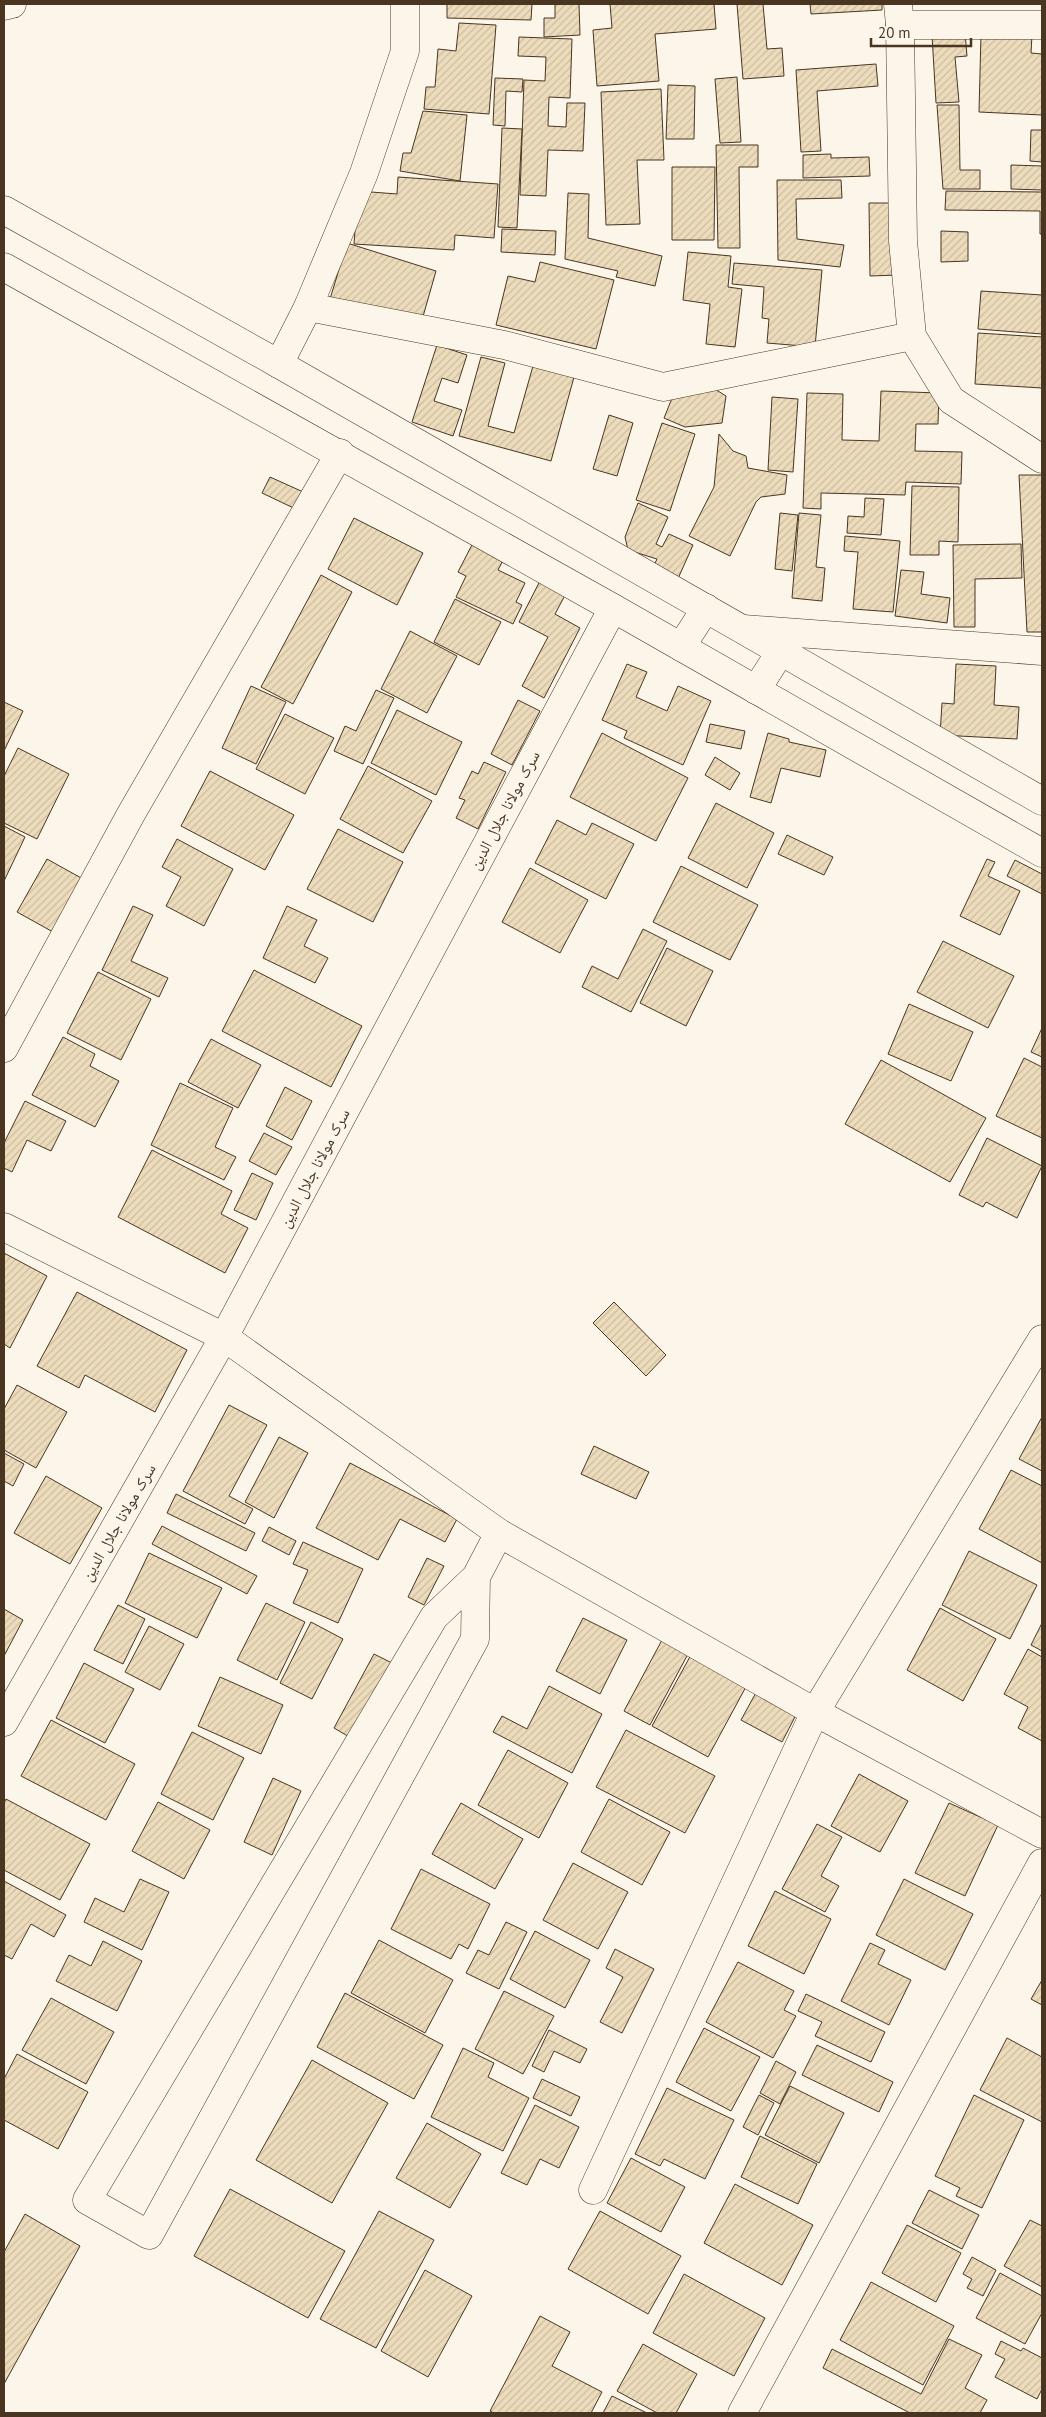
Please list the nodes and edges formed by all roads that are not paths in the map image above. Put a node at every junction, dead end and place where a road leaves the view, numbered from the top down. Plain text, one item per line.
1 (12, 4) edge
2 (405, 4) edge
3 (4, 6) edge
4 (899, 14) edge
5 (1042, 25) edge
6 (4, 210) edge
7 (4, 267) edge
8 (308, 307) junction
9 (912, 336) junction
10 (278, 364) junction
11 (340, 453) junction
12 (1042, 459) edge
13 (613, 608) junction
14 (706, 608) junction
15 (743, 629) junction
16 (681, 646) junction
17 (781, 651) junction
18 (1042, 651) edge
19 (756, 690) junction
20 (1042, 801) edge
21 (1042, 853) edge
22 (4, 1048) edge
23 (4, 1227) edge
24 (224, 1337) junction
25 (1042, 1339) edge
26 (499, 1533) junction
27 (476, 1577) junction
28 (815, 1712) junction
29 (4, 1722) edge
30 (1042, 1834) edge
31 (1042, 1863) edge
32 (593, 2190) dead end
33 (742, 2413) edge

1 - 3 street
2 - 8 street
4 - 5 street
4 - 9 street
6 - 10 street
7 - 11 street
8 - 9 street
8 - 10 street
9 - 12 street
10 - 14 street
11 - 13 street
11 - 22 street
13 - 16 street
13 - 24 street, سرک مولانا جلال الدین
14 - 15 street
14 - 16 street
15 - 17 street
15 - 18 street
16 - 19 street
17 - 19 street
17 - 20 street
19 - 21 street
23 - 24 street
24 - 26 street
24 - 29 street, سرک مولانا جلال الدین
25 - 28 street
26 - 27 street
26 - 28 street
27 - 27 street
28 - 30 street
28 - 32 street
31 - 33 street

